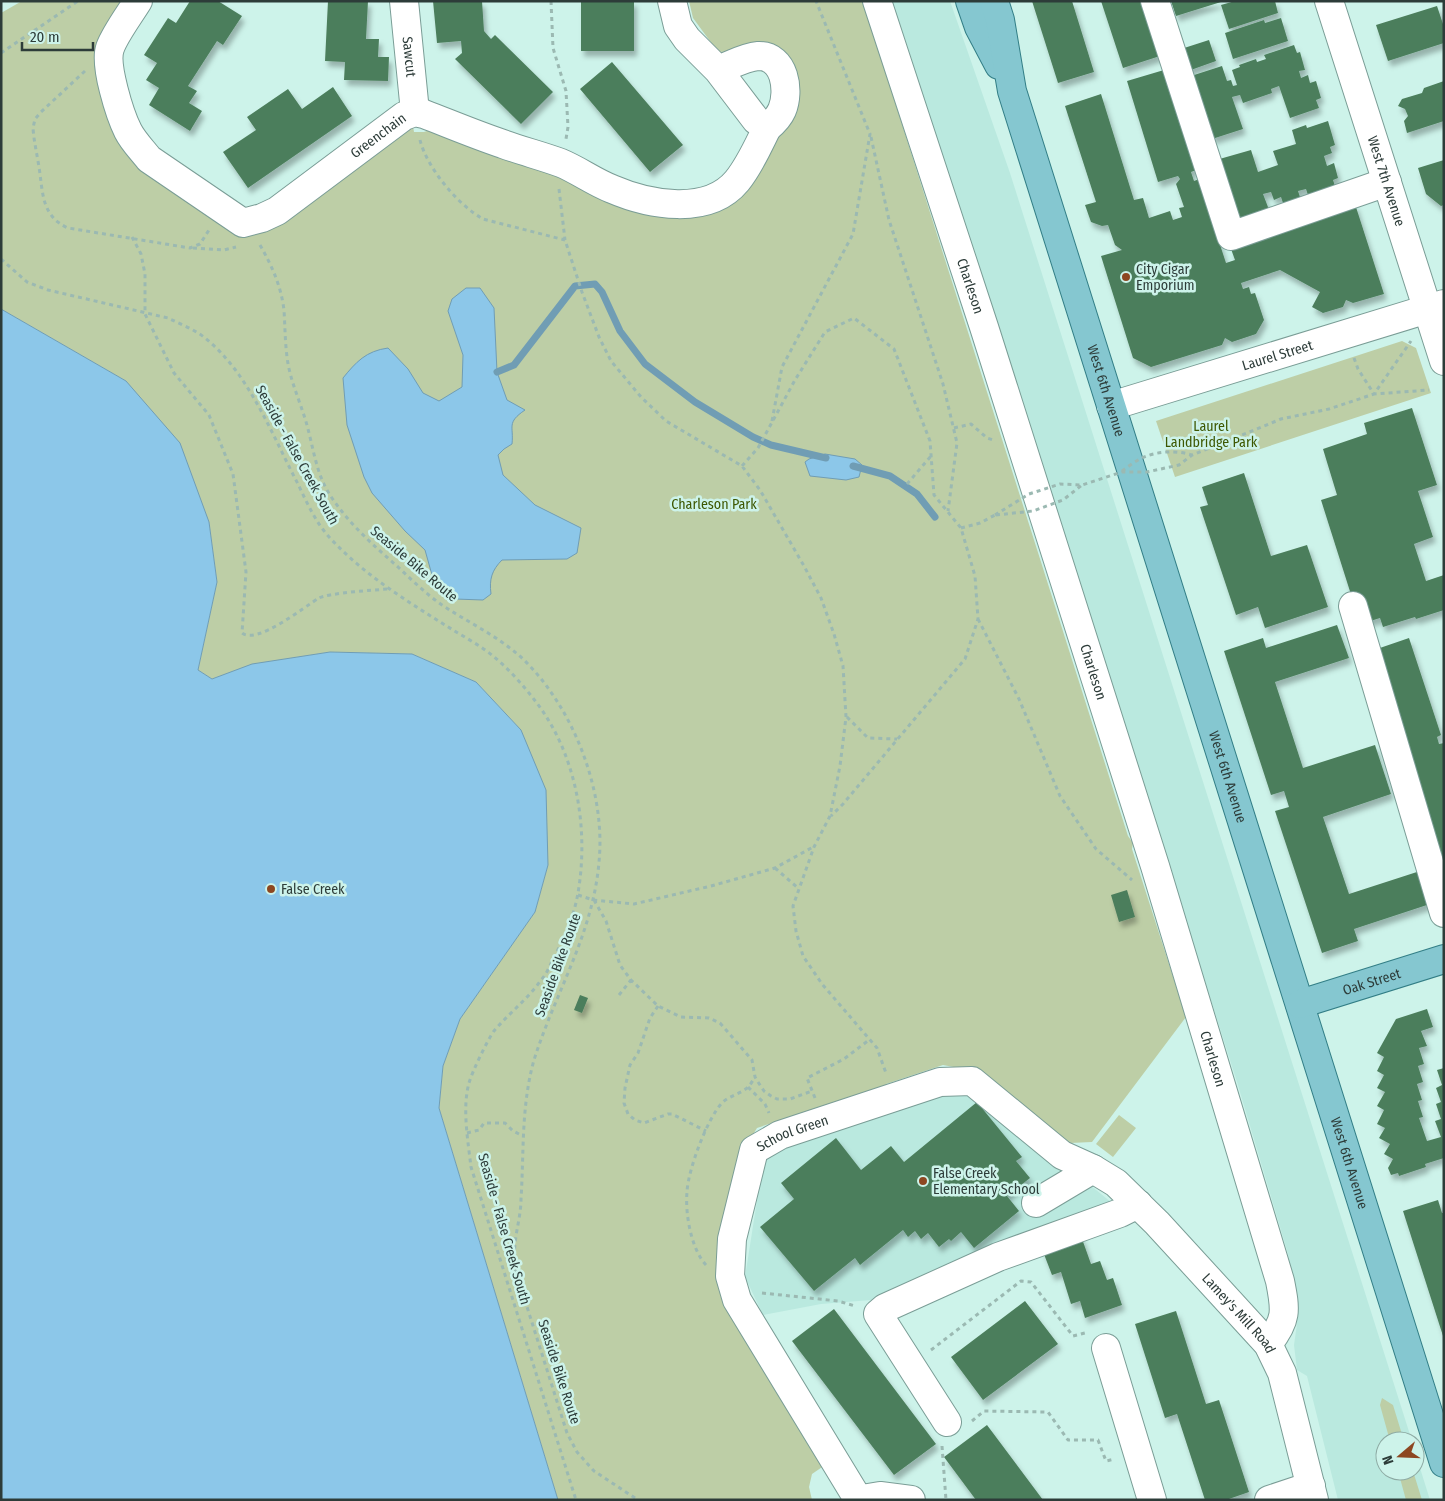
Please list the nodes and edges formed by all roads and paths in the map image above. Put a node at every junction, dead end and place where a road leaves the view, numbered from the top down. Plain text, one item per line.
1 (78, 1) edge
2 (138, 1) edge
3 (404, 1) edge
4 (551, 1) edge
5 (672, 1) edge
6 (816, 1) edge
7 (877, 1) edge
8 (970, 1) edge
9 (994, 1) edge
10 (1155, 1) edge
11 (1329, 1) edge
12 (110, 48) junction
13 (1, 52) edge
14 (718, 70) junction
15 (1012, 91) junction
16 (415, 112) junction
17 (767, 128) junction
18 (870, 134) junction
19 (562, 164) junction
20 (1387, 182) junction
21 (236, 225) junction
22 (132, 238) junction
23 (565, 240) junction
24 (190, 248) junction
25 (1, 259) edge
26 (1436, 307) edge
27 (145, 314) junction
28 (1412, 340) dead end
29 (1352, 353) dead end
30 (1444, 361) edge
31 (1429, 390) dead end
32 (1374, 394) junction
33 (1112, 406) junction
34 (771, 424) junction
35 (954, 428) junction
36 (1019, 438) junction
37 (1192, 455) junction
38 (931, 456) junction
39 (742, 466) junction
40 (1122, 472) junction
41 (907, 484) dead end
42 (1082, 485) junction
43 (948, 511) junction
44 (995, 515) junction
45 (961, 528) junction
46 (389, 589) junction
47 (1353, 606) dead end
48 (978, 618) junction
49 (846, 717) junction
50 (898, 739) junction
51 (830, 816) junction
52 (814, 847) junction
53 (775, 868) junction
54 (1133, 882) dead end
55 (798, 888) junction
56 (578, 895) junction
57 (593, 900) junction
58 (1444, 913) edge
59 (1444, 960) edge
60 (631, 980) junction
61 (619, 995) dead end
62 (1300, 1004) junction
63 (658, 1006) junction
64 (869, 1040) junction
65 (755, 1077) junction
66 (748, 1087) junction
67 (812, 1091) junction
68 (895, 1097) junction
69 (761, 1100) dead end
70 (824, 1121) junction
71 (706, 1131) junction
72 (467, 1133) junction
73 (523, 1136) junction
74 (1093, 1169) junction
75 (1036, 1203) dead end
76 (1138, 1204) junction
77 (734, 1289) junction
78 (860, 1308) dead end
79 (1268, 1344) junction
80 (1106, 1348) joint
81 (911, 1365) junction
82 (955, 1428) junction
83 (1137, 1452) junction
84 (1444, 1463) edge
85 (1313, 1493) edge
86 (857, 1499) edge
87 (576, 1500) edge
88 (638, 1500) edge
89 (911, 1500) edge
90 (946, 1500) edge
91 (1152, 1500) edge
92 (1269, 1500) edge

1 - 13 path
2 - 12 street
3 - 16 street, Sawcut
4 - 19 path
5 - 14 street
6 - 18 path
7 - 36 street, Charleson
8 - 15 main road, West 6th Avenue
9 - 15 main road, West 6th Avenue
10 - 20 street
11 - 20 street, West 7th Avenue
12 - 21 street
12 - 22 path
14 - 17 street
14 - 17 street, Greenchain
15 - 33 main road, West 6th Avenue
16 - 19 street, Greenchain
16 - 21 street, Greenchain
16 - 23 path
17 - 19 street, Greenchain
18 - 34 path
18 - 35 path
19 - 23 path
20 - 26 street, West 7th Avenue
21 - 24 path
21 - 24 path
21 - 57 path, Seaside Bike Route
22 - 24 path
22 - 27 path
23 - 39 path
25 - 27 path, Seaside - False Creek South
26 - 30 street, West 7th Avenue
26 - 33 street, Laurel Street
27 - 46 path, Seaside - False Creek South
27 - 46 path
28 - 32 path
29 - 32 path
31 - 32 path
32 - 37 path, bridge
33 - 62 main road, West 6th Avenue
34 - 38 path
34 - 39 path
35 - 36 path
35 - 43 path
36 - 79 street, Charleson
37 - 40 path, bridge
37 - 40 path, bridge
38 - 41 path
38 - 43 path
39 - 49 path
40 - 42 path, bridge
42 - 44 path, bridge
42 - 44 path, bridge
43 - 45 path
44 - 45 path
45 - 48 path
46 - 56 path, Seaside - False Creek South
47 - 58 street
48 - 50 path
48 - 54 path
49 - 50 path
49 - 51 path
50 - 51 path
51 - 52 path
52 - 53 path
52 - 55 path
53 - 55 path
53 - 57 path
55 - 64 path
56 - 57 path
56 - 72 path, Seaside - False Creek South
57 - 60 path
57 - 73 path, Seaside Bike Route
59 - 62 main road, Oak Street
60 - 61 path
60 - 63 path
62 - 84 main road, West 6th Avenue
63 - 65 path
63 - 71 path
64 - 67 path
64 - 68 path
65 - 66 path
65 - 67 path
66 - 69 path
66 - 71 path
67 - 70 path
68 - 70 street, School Green
68 - 74 street, School Green
70 - 77 street, School Green
71 - 77 path
72 - 73 path
72 - 87 path, Seaside - False Creek South
73 - 88 path, Seaside Bike Route
74 - 75 street
74 - 76 street, Lamey's Mill Road
76 - 79 street, Lamey's Mill Road
76 - 81 street
77 - 78 path
77 - 86 street, School Green
79 - 85 street, Lamey's Mill Road
80 - 81 path
80 - 83 street
81 - 82 street
82 - 83 path
82 - 90 path
83 - 91 street
85 - 92 street
86 - 89 street

